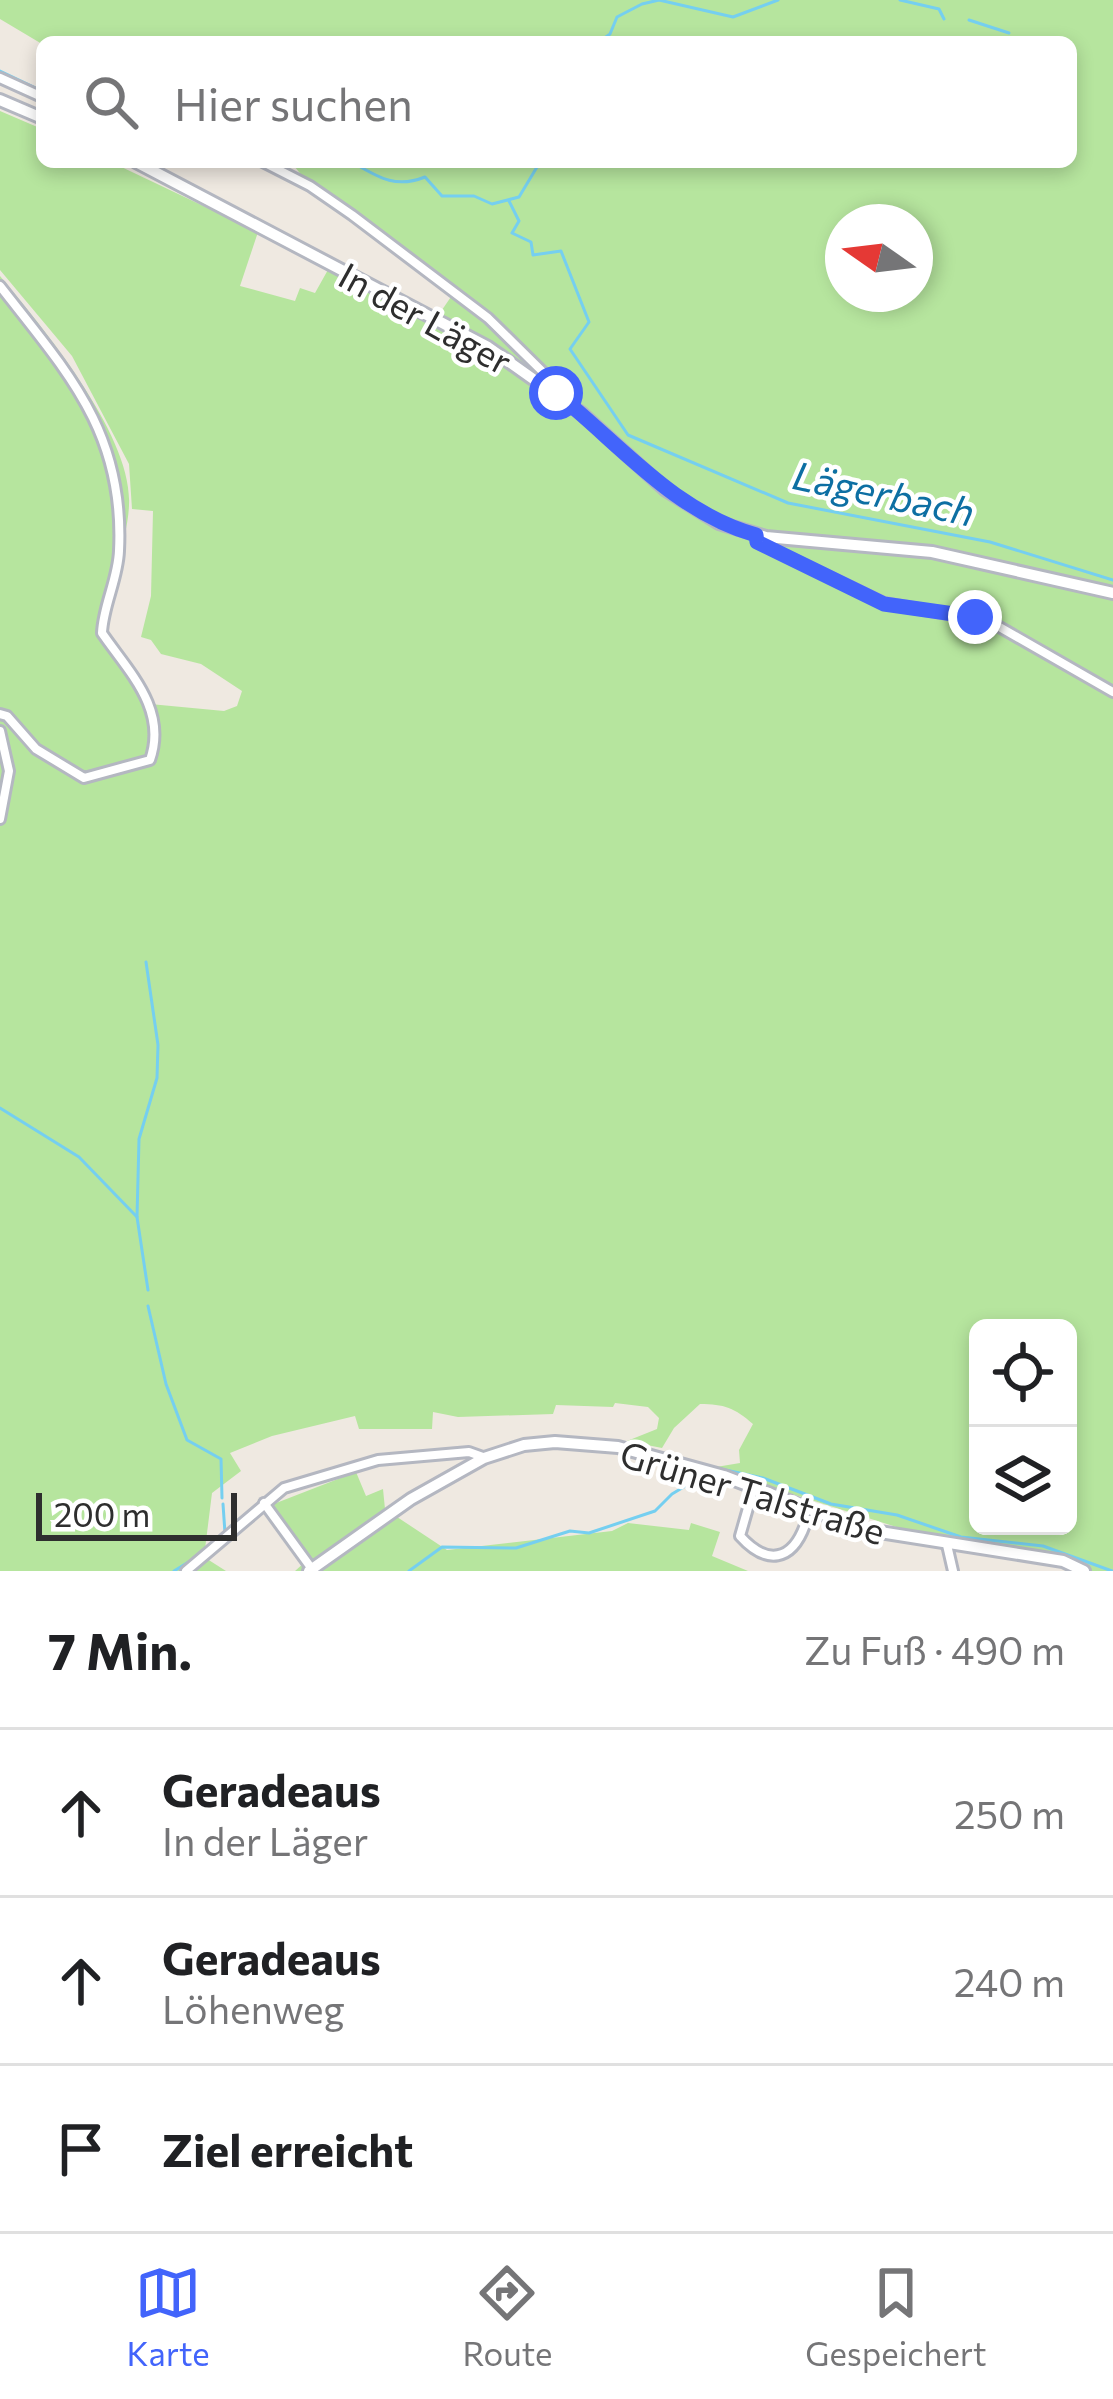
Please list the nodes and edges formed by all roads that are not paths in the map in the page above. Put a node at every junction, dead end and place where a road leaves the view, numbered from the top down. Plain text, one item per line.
1 (0, 78) edge
2 (36, 94) edge
3 (0, 100) edge
4 (36, 115) edge
5 (148, 168) edge
6 (275, 168) edge
7 (0, 286) edge
8 (556, 393) junction
9 (756, 535) junction
10 (1113, 593) edge
11 (1113, 692) edge
12 (0, 714) edge
13 (0, 731) edge
14 (0, 819) edge
15 (484, 1458) junction
16 (754, 1486) junction
17 (264, 1503) junction
18 (806, 1525) dead end
19 (947, 1545) junction
20 (310, 1570) edge
21 (185, 1571) edge
22 (953, 1571) edge
23 (1084, 1571) edge

1 - 2 street
3 - 4 main road
5 - 8 main road, In der Läger
6 - 8 street
7 - 12 street
8 - 9 main road, In der Läger
9 - 10 main road, In der Läger
9 - 11 street
13 - 14 street
15 - 16 main road, Grüner Talstraße
15 - 17 street
15 - 20 main road, Grüner Talstraße
16 - 18 street
16 - 19 main road, Grüner Talstraße
17 - 20 street
17 - 21 street
19 - 22 street
19 - 23 main road, Grüner Talstraße

